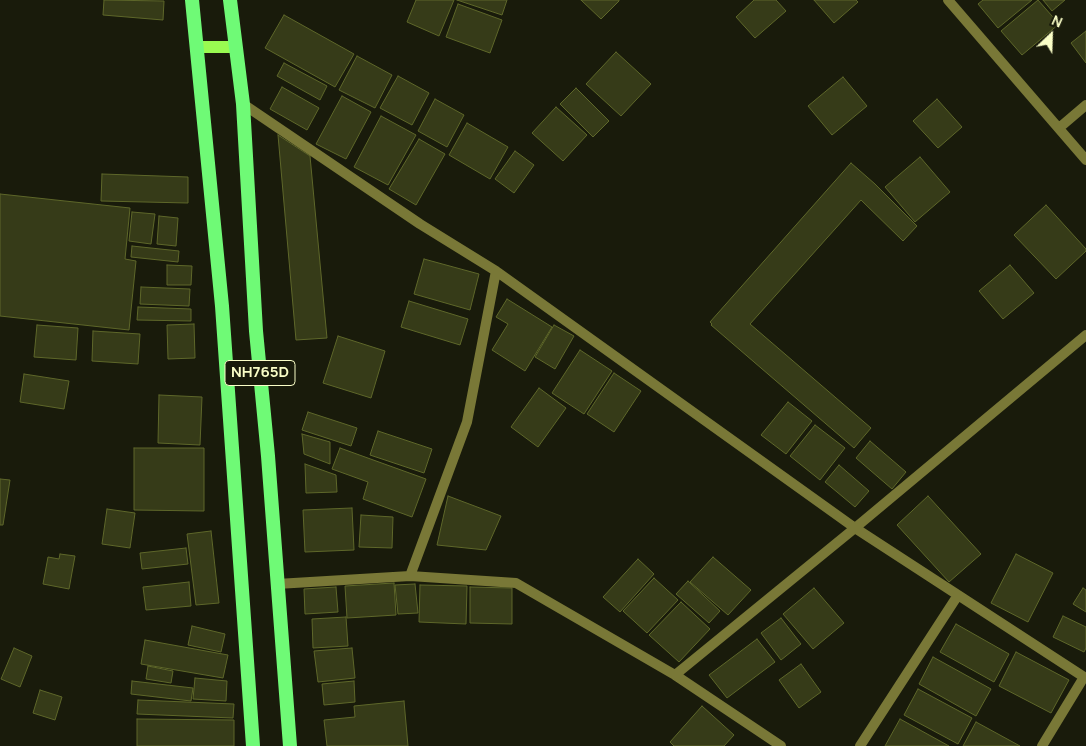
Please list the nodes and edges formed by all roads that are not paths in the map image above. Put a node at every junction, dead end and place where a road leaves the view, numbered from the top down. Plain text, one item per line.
1 (192, 0) edge
2 (230, 0) edge
3 (948, 0) edge
4 (197, 47) junction
5 (235, 47) junction
6 (243, 104) junction
7 (1086, 105) edge
8 (1058, 128) junction
9 (1086, 160) edge
10 (496, 271) junction
11 (1084, 341) edge
12 (855, 528) junction
13 (410, 576) junction
14 (276, 584) junction
15 (958, 595) junction
16 (675, 675) junction
17 (1085, 677) edge
18 (253, 746) edge
19 (290, 746) edge
20 (781, 746) edge
21 (860, 746) edge
22 (1042, 746) edge

1 - 4 highway, NH765D
2 - 5 highway, NH765D
3 - 8 street
4 - 5 main road
4 - 18 highway, NH765D
5 - 6 highway, NH765D
6 - 10 street
6 - 14 highway, NH765D
7 - 8 street
8 - 9 street
10 - 12 street
10 - 13 street
11 - 12 street
12 - 15 street
12 - 16 street
13 - 14 street
13 - 16 street
14 - 19 highway, NH765D
15 - 17 street
15 - 21 street
16 - 20 street
17 - 22 street

